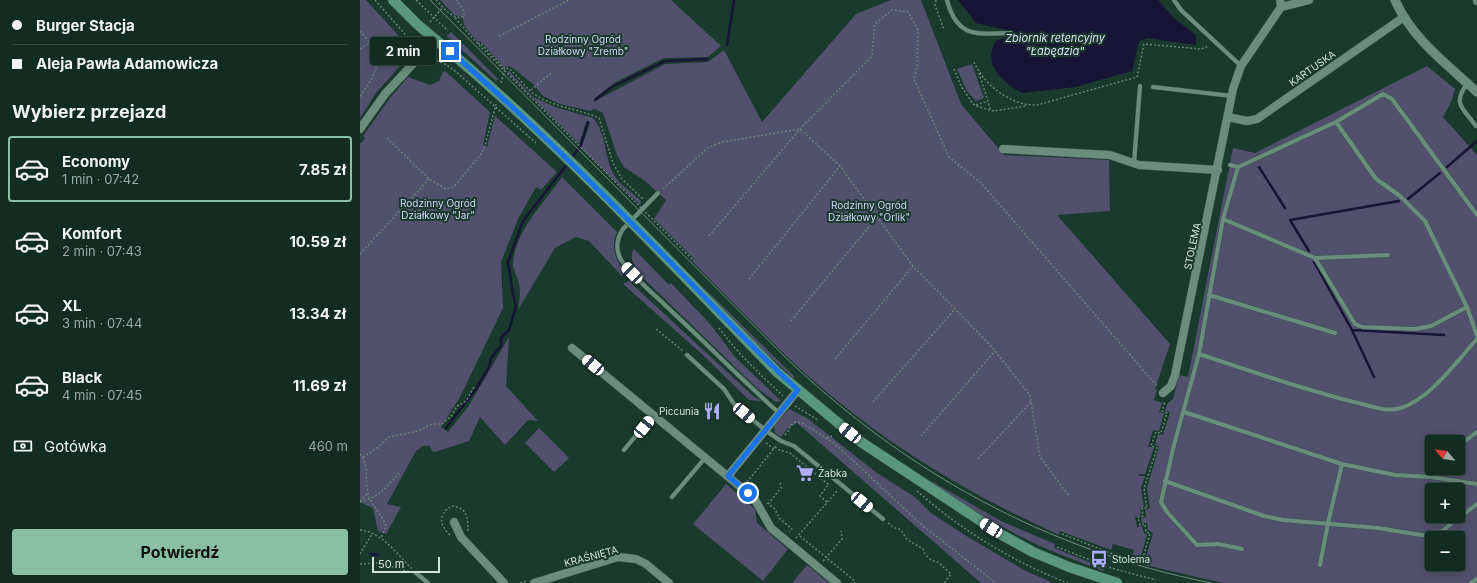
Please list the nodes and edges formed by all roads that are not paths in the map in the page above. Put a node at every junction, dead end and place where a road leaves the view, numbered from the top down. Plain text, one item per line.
1 (393, 0) edge
2 (947, 0) edge
3 (1174, 0) edge
4 (1309, 0) edge
5 (1395, 0) edge
6 (1280, 4) edge
7 (1404, 17) junction
8 (1011, 34) dead end
9 (436, 39) junction
10 (1241, 66) junction
11 (1467, 83) junction
12 (1140, 86) dead end
13 (1153, 87) dead end
14 (1477, 92) edge
15 (1232, 96) junction
16 (1228, 117) junction
17 (1336, 122) junction
18 (1476, 126) dead end
19 (360, 129) edge
20 (1003, 149) dead end
21 (1134, 163) junction
22 (1230, 165) dead end
23 (1238, 167) junction
24 (1218, 170) junction
25 (658, 193) road end
26 (1477, 215) edge
27 (1223, 219) junction
28 (1388, 255) dead end
29 (1315, 258) junction
30 (1209, 295) junction
31 (1467, 307) junction
32 (1335, 333) dead end
33 (1477, 336) edge
34 (1477, 339) edge
35 (572, 348) dead end
36 (1199, 354) junction
37 (687, 355) road end
38 (798, 390) junction
39 (1163, 393) dead end
40 (1184, 412) junction
41 (779, 413) junction
42 (653, 415) junction
43 (765, 430) junction
44 (1477, 432) edge
45 (1465, 441) edge
46 (624, 450) dead end
47 (705, 458) junction
48 (1342, 464) junction
49 (728, 476) junction
50 (1431, 477) joint
51 (1165, 481) junction
52 (1477, 484) edge
53 (672, 497) dead end
54 (1477, 504) edge
55 (883, 519) road end
56 (454, 522) dead end
57 (1328, 523) junction
58 (1242, 549) dead end
59 (1320, 565) dead end
60 (416, 573) road end
61 (1477, 579) edge
62 (428, 583) edge
63 (504, 583) edge
64 (534, 583) edge
65 (669, 583) edge
66 (837, 583) edge
67 (1118, 583) edge
68 (1471, 583) edge

1 - 9 main road
2 - 8 lane
3 - 10 lane
4 - 6 street, STOLEMA
5 - 7 street
6 - 10 street, STOLEMA
7 - 11 street
7 - 16 street, KARTUSKA
9 - 19 street
9 - 38 main road, bridge
10 - 15 street, STOLEMA
11 - 14 street
11 - 18 lane
12 - 21 lane
13 - 15 lane
15 - 16 street, STOLEMA
16 - 24 street, STOLEMA
17 - 23 lane
17 - 26 lane
17 - 31 lane
20 - 21 street
21 - 24 street
22 - 23 lane
23 - 27 lane
24 - 39 street, STOLEMA
25 - 41 lane
27 - 29 lane
27 - 30 lane
28 - 29 lane
29 - 31 lane
30 - 32 lane
30 - 36 lane
31 - 33 lane
34 - 36 lane
35 - 42 street
36 - 40 lane
37 - 43 lane
38 - 41 street
38 - 67 main road
40 - 48 lane
40 - 51 lane
41 - 43 street
42 - 46 lane
42 - 47 street
43 - 49 street
43 - 55 lane
44 - 45 lane
47 - 49 street
47 - 53 lane
48 - 50 lane
48 - 57 lane
49 - 66 street
50 - 52 lane
51 - 57 lane
51 - 58 lane
54 - 57 lane
56 - 63 street
57 - 59 lane
60 - 62 lane
61 - 68 lane
64 - 65 street, KRAŚNIĘTA

